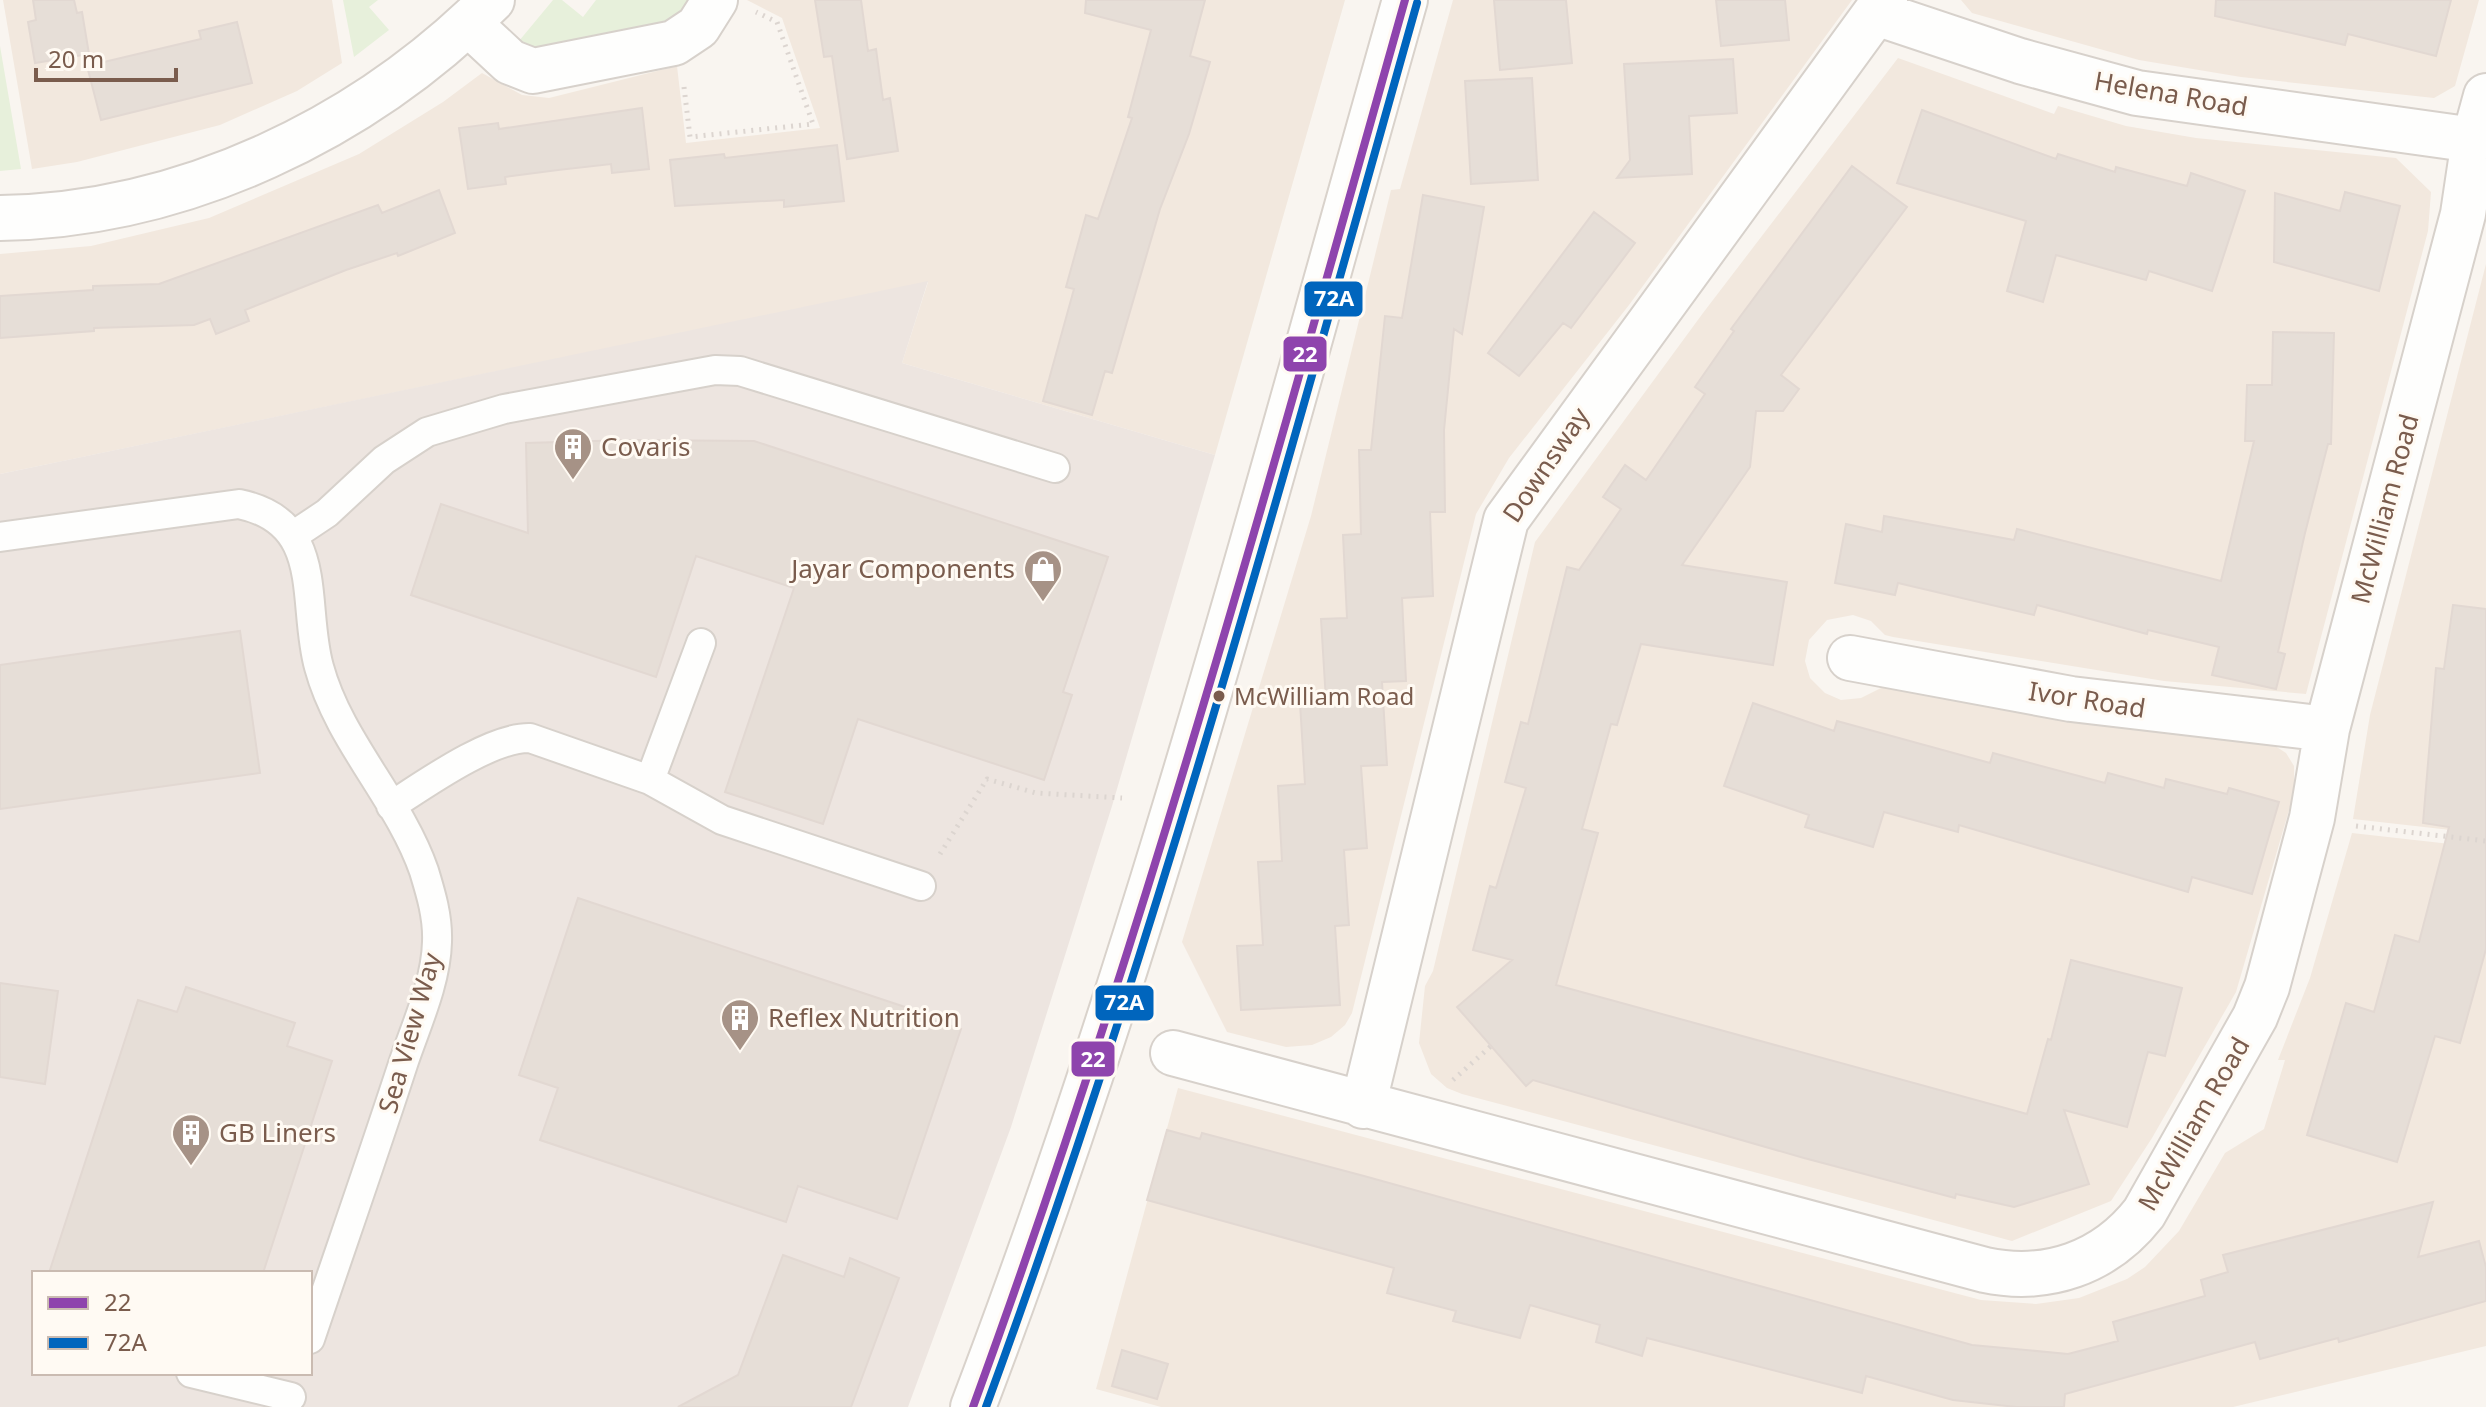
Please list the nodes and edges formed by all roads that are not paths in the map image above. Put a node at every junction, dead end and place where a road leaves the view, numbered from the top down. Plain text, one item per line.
1 (1405, 0) edge
2 (714, 1) edge
3 (1880, 7) edge
4 (480, 12) edge
5 (2486, 96) edge
6 (2474, 140) junction
7 (0, 218) edge
8 (1055, 468) dead end
9 (283, 526) junction
10 (0, 537) edge
11 (701, 643) dead end
12 (1850, 658) dead end
13 (2327, 729) junction
14 (650, 780) junction
15 (391, 806) junction
16 (921, 886) road end
17 (1173, 1053) dead end
18 (1363, 1106) junction
19 (312, 1333) edge
20 (202, 1375) edge
21 (292, 1392) edge
22 (973, 1407) edge

1 - 22 street
2 - 4 street
3 - 6 street, Helena Road
3 - 18 street, Downsway
4 - 7 street
5 - 6 street, McWilliam Road
6 - 13 street, McWilliam Road
8 - 9 lane
9 - 10 lane
9 - 15 lane, Sea View Way
11 - 14 lane
12 - 13 street, Ivor Road
13 - 18 street, McWilliam Road
14 - 15 lane
14 - 16 lane
15 - 19 lane, Sea View Way
17 - 18 street, McWilliam Road
20 - 21 lane

